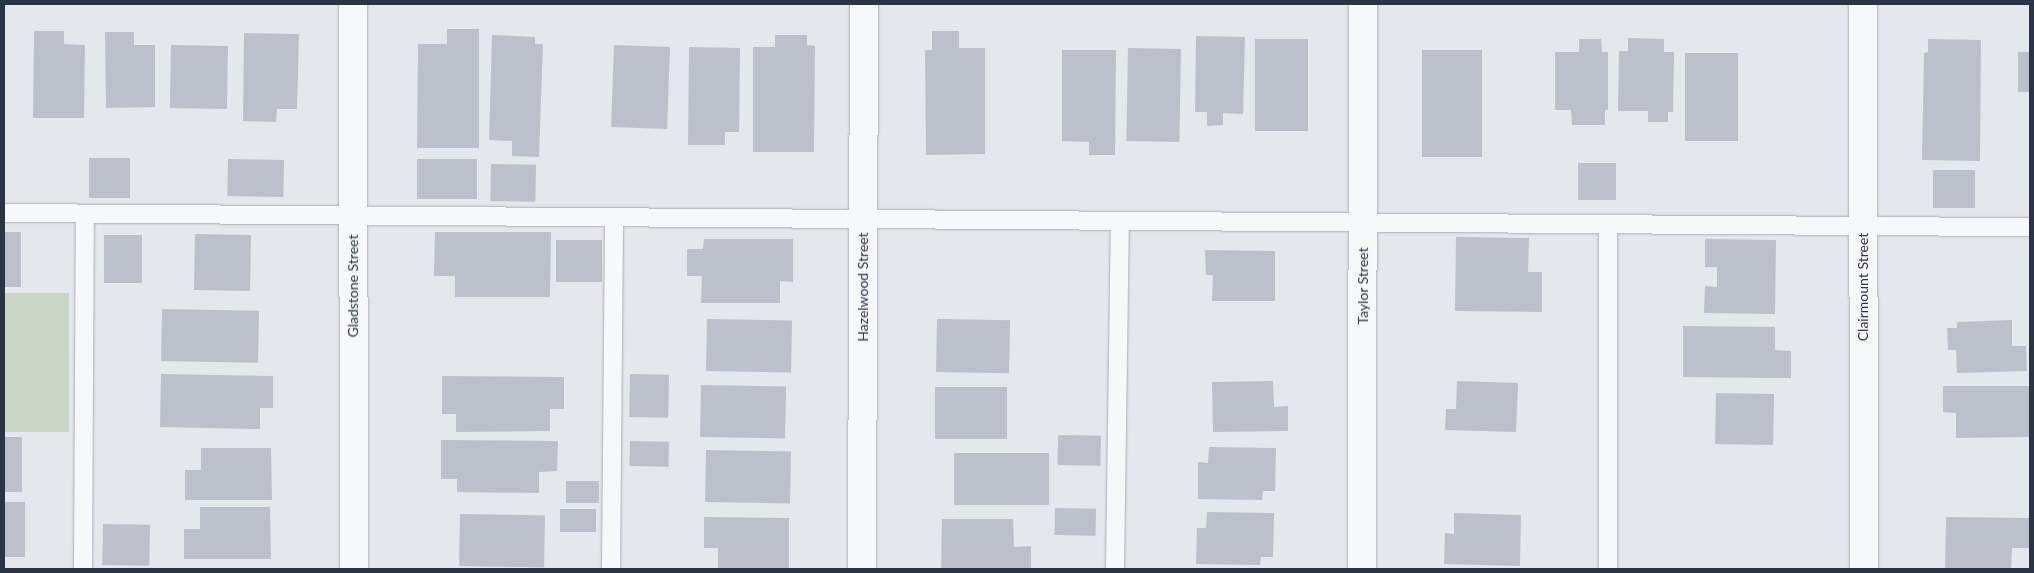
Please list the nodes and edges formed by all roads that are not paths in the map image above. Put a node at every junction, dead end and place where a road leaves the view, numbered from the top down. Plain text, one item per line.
1 (353, 4) edge
2 (864, 4) edge
3 (1363, 4) edge
4 (1862, 4) edge
5 (4, 213) edge
6 (85, 214) junction
7 (352, 216) junction
8 (614, 218) junction
9 (864, 219) junction
10 (1120, 221) junction
11 (1363, 223) junction
12 (1608, 224) junction
13 (1863, 226) junction
14 (2030, 227) edge
15 (83, 569) edge
16 (354, 569) edge
17 (611, 569) edge
18 (862, 569) edge
19 (1115, 569) edge
20 (1362, 569) edge
21 (1608, 569) edge
22 (1864, 569) edge

1 - 7 street, Gladstone Street
2 - 9 street, Hazelwood Street
3 - 11 street, Taylor Street
4 - 13 street, Clairmount Street
5 - 6 lane
6 - 7 lane
6 - 15 lane
7 - 8 lane
7 - 16 street, Gladstone Street
8 - 9 lane
8 - 17 lane
9 - 10 lane
9 - 18 street, Hazelwood Street
10 - 11 lane
10 - 19 lane
11 - 12 lane
11 - 20 street, Taylor Street
12 - 13 lane
12 - 21 lane
13 - 14 lane
13 - 22 street, Clairmount Street

